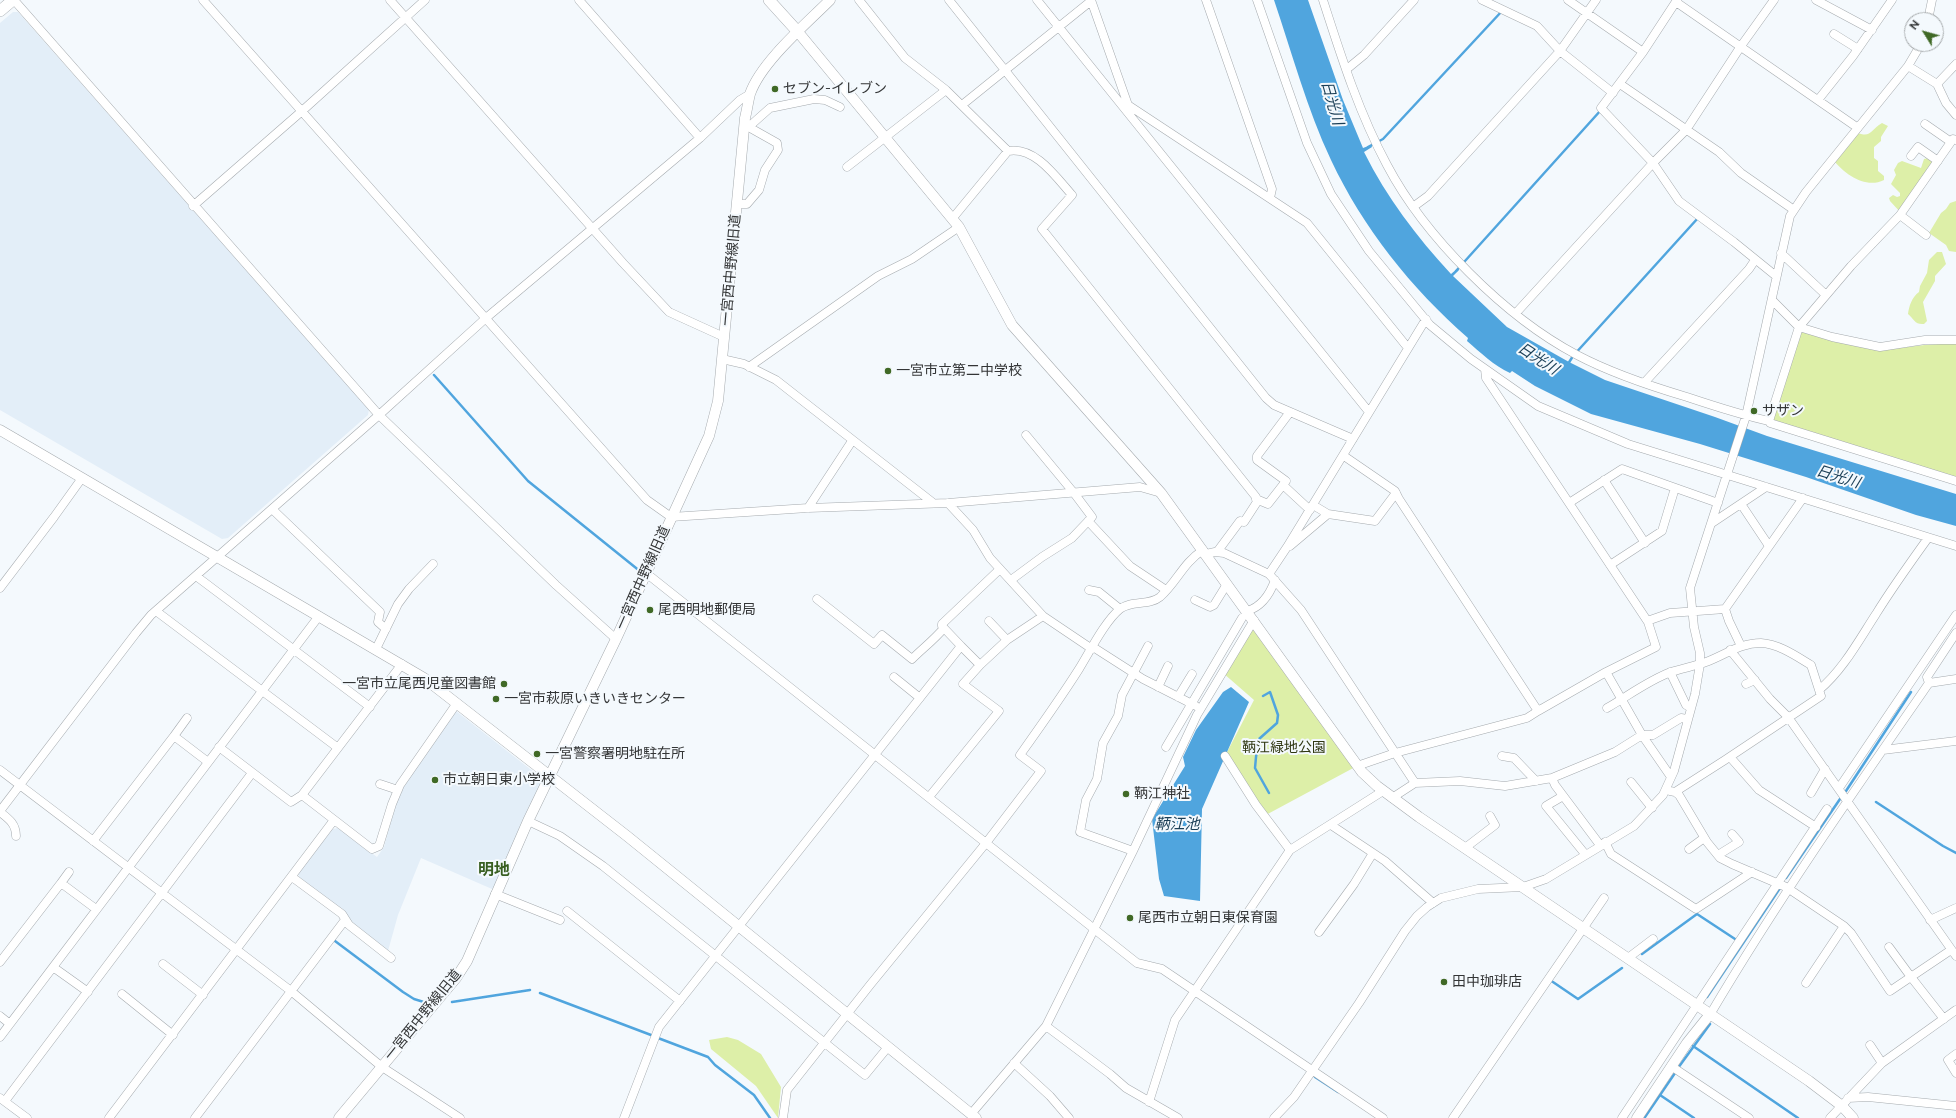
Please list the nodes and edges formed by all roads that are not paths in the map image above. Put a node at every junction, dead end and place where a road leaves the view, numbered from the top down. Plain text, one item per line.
1 (13, 0) edge
2 (203, 0) edge
3 (390, 0) edge
4 (425, 0) edge
5 (579, 0) edge
6 (769, 0) edge
7 (830, 0) edge
8 (859, 0) edge
9 (949, 0) edge
10 (1037, 0) edge
11 (1091, 0) edge
12 (1206, 0) edge
13 (1256, 0) edge
14 (1323, 0) edge
15 (1414, 0) edge
16 (1482, 0) edge
17 (1568, 0) edge
18 (1596, 0) edge
19 (1774, 0) edge
20 (1816, 0) edge
21 (1892, 0) edge
22 (1932, 0) edge
23 (1677, 1) edge
24 (0, 11) edge
25 (1930, 12) edge
26 (1587, 13) junction
27 (406, 18) junction
28 (1058, 27) junction
29 (1872, 30) junction
30 (798, 32) junction
31 (1834, 34) dead end
32 (1741, 46) junction
33 (1858, 49) junction
34 (1560, 51) junction
35 (1643, 52) junction
36 (1916, 52) edge
37 (1956, 64) edge
38 (1908, 66) junction
39 (1347, 69) junction
40 (1003, 70) junction
41 (1620, 84) junction
42 (1937, 84) junction
43 (946, 90) junction
44 (1613, 93) junction
45 (750, 94) junction
46 (1818, 100) junction
47 (962, 105) junction
48 (1126, 106) junction
49 (840, 107) dead end
50 (302, 111) junction
51 (1956, 115) edge
52 (1925, 124) dead end
53 (745, 125) junction
54 (1858, 128) junction
55 (1686, 130) junction
56 (700, 138) junction
57 (885, 138) junction
58 (1954, 138) edge
59 (1008, 151) junction
60 (1911, 156) dead end
61 (1938, 161) junction
62 (1653, 163) junction
63 (847, 167) dead end
64 (1270, 198) junction
65 (737, 204) junction
66 (193, 206) junction
67 (1413, 207) junction
68 (1794, 210) junction
69 (1900, 215) junction
70 (955, 223) junction
71 (592, 228) junction
72 (1926, 235) dead end
73 (1781, 253) junction
74 (1755, 260) junction
75 (1776, 276) junction
76 (1826, 295) junction
77 (1772, 300) junction
78 (1516, 313) junction
79 (486, 318) junction
80 (1426, 320) junction
81 (1798, 327) junction
82 (724, 338) junction
83 (1956, 340) edge
84 (1408, 348) junction
85 (722, 359) junction
86 (749, 366) junction
87 (1485, 369) junction
88 (1644, 383) junction
89 (1290, 412) junction
90 (1369, 412) junction
91 (379, 415) junction
92 (1746, 416) junction
93 (1769, 420) junction
94 (0, 430) edge
95 (1026, 436) dead end
96 (1353, 439) junction
97 (852, 441) junction
98 (1344, 456) junction
99 (1727, 475) junction
100 (82, 478) junction
101 (1604, 480) junction
102 (1956, 481) edge
103 (1283, 485) junction
104 (1766, 487) junction
105 (1675, 488) junction
106 (1074, 493) junction
107 (1161, 493) junction
108 (1396, 493) junction
109 (1256, 498) junction
110 (1803, 498) junction
111 (932, 502) junction
112 (1569, 502) junction
113 (948, 503) junction
114 (1718, 503) junction
115 (1741, 504) junction
116 (1312, 507) junction
117 (808, 508) junction
118 (272, 509) junction
119 (1328, 514) junction
120 (671, 517) junction
121 (1088, 521) junction
122 (1712, 523) junction
123 (1928, 538) junction
124 (1645, 543) junction
125 (1769, 546) junction
126 (1956, 546) edge
127 (1287, 547) junction
128 (1204, 552) junction
129 (1217, 552) junction
130 (217, 557) junction
131 (433, 564) dead end
132 (1610, 565) junction
133 (1000, 568) junction
134 (646, 573) junction
135 (196, 576) junction
136 (1272, 577) junction
137 (1012, 580) junction
138 (1227, 584) junction
139 (0, 588) edge
140 (1089, 590) dead end
141 (1166, 590) junction
142 (817, 599) dead end
143 (1195, 600) dead end
144 (1120, 609) junction
145 (1725, 609) junction
146 (156, 611) junction
147 (1692, 611) junction
148 (1244, 614) junction
149 (1956, 615) edge
150 (319, 616) junction
151 (1043, 616) junction
152 (1254, 620) junction
153 (989, 621) dead end
154 (1648, 622) junction
155 (944, 628) junction
156 (386, 629) junction
157 (1956, 633) edge
158 (616, 639) junction
159 (1007, 640) junction
160 (961, 646) junction
161 (1148, 646) dead end
162 (1741, 646) junction
163 (1092, 648) junction
164 (293, 649) junction
165 (376, 649) junction
166 (1730, 650) junction
167 (402, 664) junction
168 (1700, 664) junction
169 (980, 665) junction
170 (1168, 666) dead end
171 (1606, 672) junction
172 (1670, 672) junction
173 (1133, 673) junction
174 (1192, 674) dead end
175 (894, 677) dead end
176 (1956, 679) edge
177 (1755, 680) junction
178 (1929, 683) junction
179 (1746, 684) dead end
180 (1158, 687) junction
181 (1819, 690) junction
182 (262, 691) junction
183 (1178, 697) junction
184 (920, 698) junction
185 (1622, 699) junction
186 (457, 703) junction
187 (1192, 704) junction
188 (370, 707) junction
189 (1201, 708) junction
190 (1607, 708) dead end
191 (1691, 708) junction
192 (1538, 711) junction
193 (1788, 717) junction
194 (187, 718) dead end
195 (1688, 720) junction
196 (1642, 735) junction
197 (174, 736) junction
198 (1956, 741) edge
199 (219, 747) junction
200 (1166, 747) dead end
201 (338, 748) junction
202 (1883, 750) junction
203 (875, 753) junction
204 (1395, 753) junction
205 (1225, 756) dead end
206 (1502, 756) dead end
207 (1730, 757) junction
208 (208, 762) junction
209 (1357, 766) junction
210 (1825, 769) junction
211 (0, 770) edge
212 (252, 773) junction
213 (549, 776) junction
214 (1671, 777) junction
215 (1552, 778) junction
216 (1536, 781) junction
217 (1631, 782) dead end
218 (1415, 783) junction
219 (380, 784) dead end
220 (20, 785) junction
221 (1839, 788) junction
222 (398, 790) junction
223 (1665, 790) junction
224 (1383, 791) junction
225 (1675, 792) junction
226 (1810, 793) dead end
227 (302, 795) junction
228 (1563, 796) junction
229 (929, 797) junction
230 (1392, 798) junction
231 (1846, 802) junction
232 (1652, 808) junction
233 (1828, 809) dead end
234 (0, 811) edge
235 (1490, 816) dead end
236 (334, 820) junction
237 (528, 821) junction
238 (1331, 825) junction
239 (1816, 827) junction
240 (1732, 834) dead end
241 (16, 836) dead end
242 (1704, 838) junction
243 (94, 841) junction
244 (986, 843) junction
245 (1603, 843) junction
246 (1465, 848) junction
247 (1689, 849) dead end
248 (1290, 850) junction
249 (1133, 851) junction
250 (1373, 853) junction
251 (1585, 854) junction
252 (1718, 855) junction
253 (128, 867) junction
254 (69, 872) dead end
255 (1752, 872) junction
256 (292, 877) junction
257 (61, 883) junction
258 (1778, 884) junction
259 (1523, 887) junction
260 (1789, 889) junction
261 (162, 892) junction
262 (495, 894) junction
263 (1604, 898) dead end
264 (1434, 903) junction
265 (1956, 908) edge
266 (96, 909) junction
267 (567, 911) dead end
268 (345, 920) junction
269 (560, 920) dead end
270 (1930, 920) junction
271 (738, 926) junction
272 (1844, 926) junction
273 (1583, 928) junction
274 (1094, 929) junction
275 (1319, 932) dead end
276 (1653, 939) dead end
277 (1889, 947) dead end
278 (237, 951) junction
279 (1954, 953) edge
280 (715, 956) junction
281 (391, 958) dead end
282 (1628, 958) junction
283 (0, 962) edge
284 (164, 964) dead end
285 (53, 967) junction
286 (1911, 977) junction
287 (1806, 983) dead end
288 (291, 991) junction
289 (88, 992) junction
290 (1194, 992) junction
291 (122, 994) dead end
292 (203, 995) junction
293 (680, 1000) junction
294 (1696, 1005) junction
295 (1956, 1010) edge
296 (1711, 1013) junction
297 (847, 1014) junction
298 (0, 1016) edge
299 (1944, 1019) junction
300 (10, 1024) junction
301 (1046, 1026) junction
302 (173, 1035) junction
303 (0, 1037) edge
304 (824, 1042) junction
305 (1870, 1045) dead end
306 (888, 1047) junction
307 (1956, 1054) edge
308 (1882, 1062) junction
309 (1014, 1063) junction
310 (1671, 1066) junction
311 (382, 1067) junction
312 (1312, 1071) junction
313 (1956, 1073) edge
314 (2, 1100) edge
315 (1149, 1102) junction
316 (1845, 1102) junction
317 (1956, 1106) edge
318 (1282, 1110) junction
319 (973, 1116) edge
320 (1172, 1117) edge
321 (1639, 1117) edge
322 (27, 1118) edge
323 (110, 1118) edge
324 (195, 1118) edge
325 (339, 1118) edge
326 (460, 1118) edge
327 (624, 1118) edge
328 (783, 1118) edge
329 (1069, 1118) edge
330 (1274, 1118) edge
331 (1278, 1118) edge
332 (1383, 1118) edge
333 (1453, 1118) edge
334 (1622, 1118) edge
335 (1749, 1118) edge
336 (1830, 1118) edge
337 (1853, 1118) edge

1 - 24 main road
1 - 66 street
2 - 50 street
3 - 27 street
4 - 27 street
5 - 56 street
6 - 30 main road
7 - 30 street, 一宮西中野線旧道
8 - 43 street
9 - 40 street
10 - 28 street
11 - 28 street
11 - 48 street
12 - 64 street
13 - 80 street
14 - 39 street
15 - 39 street
16 - 34 street
17 - 26 street
18 - 26 street
19 - 32 street
20 - 29 street
21 - 29 street
22 - 25 street
23 - 32 street
23 - 35 street
26 - 34 street
26 - 35 street
27 - 50 street
27 - 71 street
28 - 40 street
28 - 48 street
29 - 33 street
30 - 45 street, 一宮西中野線旧道
30 - 57 street
31 - 33 street
32 - 46 street
32 - 55 street
33 - 46 street
34 - 44 street
34 - 67 street
35 - 41 street
36 - 38 street
37 - 42 street
38 - 42 street
38 - 54 street
39 - 67 street
40 - 47 street
40 - 89 street
41 - 44 street
41 - 55 street
42 - 51 street
43 - 47 street
43 - 57 street
44 - 62 street
45 - 53 street, 一宮西中野線旧道
45 - 56 street
46 - 54 street
47 - 59 street
48 - 64 street
48 - 90 street
49 - 53 street
50 - 66 street
50 - 79 street
52 - 58 street
53 - 65 street, 一宮西中野線旧道
53 - 65 street
54 - 68 street
55 - 62 street
55 - 68 street
56 - 71 street
57 - 63 street
57 - 70 street
58 - 61 street
59 - 70 street
59 - 109 street
60 - 61 street
61 - 69 street
62 - 74 street
62 - 78 street
64 - 84 street
65 - 82 street, 一宮西中野線旧道
66 - 91 street
67 - 78 street
68 - 73 street
69 - 72 street
69 - 76 street
70 - 86 street
70 - 107 street
71 - 79 street
71 - 82 street
73 - 75 street
73 - 76 street
74 - 75 street
74 - 88 street
75 - 77 street
76 - 81 street
77 - 81 street
77 - 92 street
78 - 88 street
79 - 91 street
79 - 120 street
80 - 84 street
80 - 87 street
81 - 83 street
81 - 93 street
82 - 85 street, 一宮西中野線旧道
84 - 90 street
85 - 86 street
85 - 120 street, 一宮西中野線旧道
86 - 97 street
87 - 99 street
87 - 112 street
88 - 92 street
89 - 96 street
89 - 103 street
90 - 96 street
91 - 118 street
91 - 158 street
92 - 93 street
92 - 99 street
93 - 102 street
94 - 100 street
95 - 106 street
96 - 98 street
97 - 111 street
97 - 117 street
98 - 108 street
98 - 116 street
99 - 104 street
99 - 114 street
100 - 130 street
100 - 139 street
101 - 105 street
101 - 112 street
101 - 124 street
103 - 109 street
103 - 116 street
104 - 110 street
104 - 115 street
105 - 114 street
105 - 124 street
106 - 107 street
106 - 113 street
106 - 121 street
107 - 128 street
108 - 119 street
108 - 192 street
109 - 129 street
110 - 123 street
110 - 125 street
111 - 113 street
111 - 117 street
112 - 132 street
113 - 133 street
114 - 122 street
115 - 122 street
115 - 125 street
116 - 119 street
116 - 127 street
117 - 120 street
118 - 130 street
118 - 156 street
119 - 127 street
120 - 134 street, 一宮西中野線旧道
121 - 137 street
121 - 141 street
122 - 147 street
123 - 126 street
123 - 181 street
124 - 132 street
125 - 145 street
127 - 136 street
128 - 129 street
128 - 138 street
128 - 141 street
129 - 136 street
130 - 135 street
130 - 150 street
131 - 156 street
132 - 154 street
133 - 137 street
133 - 155 street
134 - 158 street, 一宮西中野線旧道
134 - 203 street
135 - 146 street
135 - 164 street
136 - 148 street
136 - 204 street
137 - 151 street
138 - 143 street
138 - 148 street
140 - 144 street
141 - 144 street
142 - 155 street
144 - 163 street
145 - 147 street
145 - 162 street
146 - 182 street
146 - 220 street
147 - 154 street
147 - 168 street
148 - 152 street
148 - 187 street
149 - 221 street
150 - 164 street
150 - 165 street
151 - 159 street
151 - 163 street
152 - 189 street
152 - 209 street
153 - 159 street
154 - 171 street
155 - 160 street
156 - 165 street
157 - 178 street
158 - 213 street, 一宮西中野線旧道
159 - 169 street
160 - 169 street
160 - 184 street
161 - 173 street
162 - 166 street
162 - 181 street
163 - 173 street
163 - 244 street
164 - 182 street
164 - 188 street
165 - 167 street
166 - 168 street
166 - 177 street
167 - 186 street
167 - 188 street
168 - 172 street
168 - 191 street
169 - 229 street
170 - 180 street
171 - 185 street
171 - 192 street
172 - 185 street
172 - 191 street
173 - 180 street
173 - 249 street
174 - 183 street
175 - 184 street
176 - 178 street
177 - 179 street
177 - 193 street
178 - 202 street
180 - 183 street
181 - 193 street
182 - 199 street
182 - 201 street
183 - 187 street
184 - 203 street
185 - 190 street
185 - 196 street
186 - 213 street
186 - 222 street
187 - 189 street
187 - 200 street
188 - 201 street
189 - 249 street
191 - 195 street
192 - 204 street
193 - 207 street
193 - 210 street
194 - 197 street
195 - 196 street
195 - 214 street
196 - 214 street
196 - 215 street
197 - 208 street
197 - 243 street
198 - 202 street
199 - 208 street
199 - 212 street
201 - 227 street
202 - 231 street
203 - 229 street
203 - 271 street
204 - 209 street
204 - 218 street
205 - 248 street
206 - 216 street
207 - 225 street
207 - 239 street
208 - 253 street
209 - 224 street
210 - 221 street
210 - 226 street
211 - 220 street
212 - 227 street
212 - 261 street
213 - 237 street, 一宮西中野線旧道
213 - 271 street
214 - 223 street
215 - 216 street
215 - 228 street
216 - 218 street
217 - 232 street
218 - 230 street
219 - 222 street
220 - 234 street
220 - 243 street
221 - 231 street
222 - 236 street
223 - 225 street
223 - 232 street
224 - 230 street
224 - 238 street
225 - 242 street
227 - 236 street
228 - 245 street
228 - 251 street
229 - 244 street
230 - 246 street
231 - 260 street
231 - 270 street
232 - 245 street
233 - 239 street
234 - 241 street
235 - 246 street
236 - 256 street
237 - 262 street, 一宮西中野線旧道
237 - 280 street
238 - 248 street
238 - 250 street
239 - 258 street
240 - 252 street
242 - 247 street
242 - 252 street
243 - 253 street
244 - 274 street
244 - 297 street
245 - 251 street
245 - 255 street
246 - 259 street
248 - 290 street
249 - 274 street
250 - 264 street
250 - 275 street
251 - 259 street
252 - 255 street
253 - 261 street
253 - 266 street
254 - 257 street
255 - 258 street
256 - 268 street
256 - 278 street
257 - 266 street
257 - 283 street
258 - 260 street
258 - 294 street
259 - 264 street
259 - 273 street
260 - 272 street
260 - 296 street
261 - 278 street
261 - 289 street
262 - 269 street
262 - 311 street, 一宮西中野線旧道
263 - 273 street
264 - 312 street
265 - 270 street
266 - 285 street
267 - 293 street
268 - 281 street
268 - 288 street
270 - 279 street
271 - 280 street
271 - 297 street
272 - 286 street
272 - 287 street
273 - 282 street
273 - 333 street
274 - 290 street
274 - 301 street
276 - 282 street
277 - 286 street
278 - 288 street
278 - 292 street
279 - 286 street
280 - 293 street
280 - 304 street
282 - 294 street
284 - 292 street
285 - 289 street
285 - 300 street
286 - 299 street
288 - 311 street
288 - 324 street
289 - 314 street
290 - 312 street
290 - 315 street
291 - 302 street
292 - 302 street
293 - 327 street
294 - 296 street
294 - 334 street
295 - 299 street
296 - 310 street
296 - 316 street
297 - 304 street
297 - 306 street
298 - 300 street
299 - 308 street
300 - 303 street
301 - 309 street
301 - 315 street
302 - 323 street
304 - 306 street
304 - 328 street
305 - 308 street
306 - 319 street
307 - 313 street
308 - 316 street
309 - 319 street
309 - 329 street
310 - 321 street
310 - 335 street
311 - 325 street, 一宮西中野線旧道
311 - 326 street
312 - 318 street
312 - 332 street
314 - 322 street
315 - 320 street
316 - 317 street
316 - 336 street
316 - 337 street
318 - 330 street
318 - 331 street

